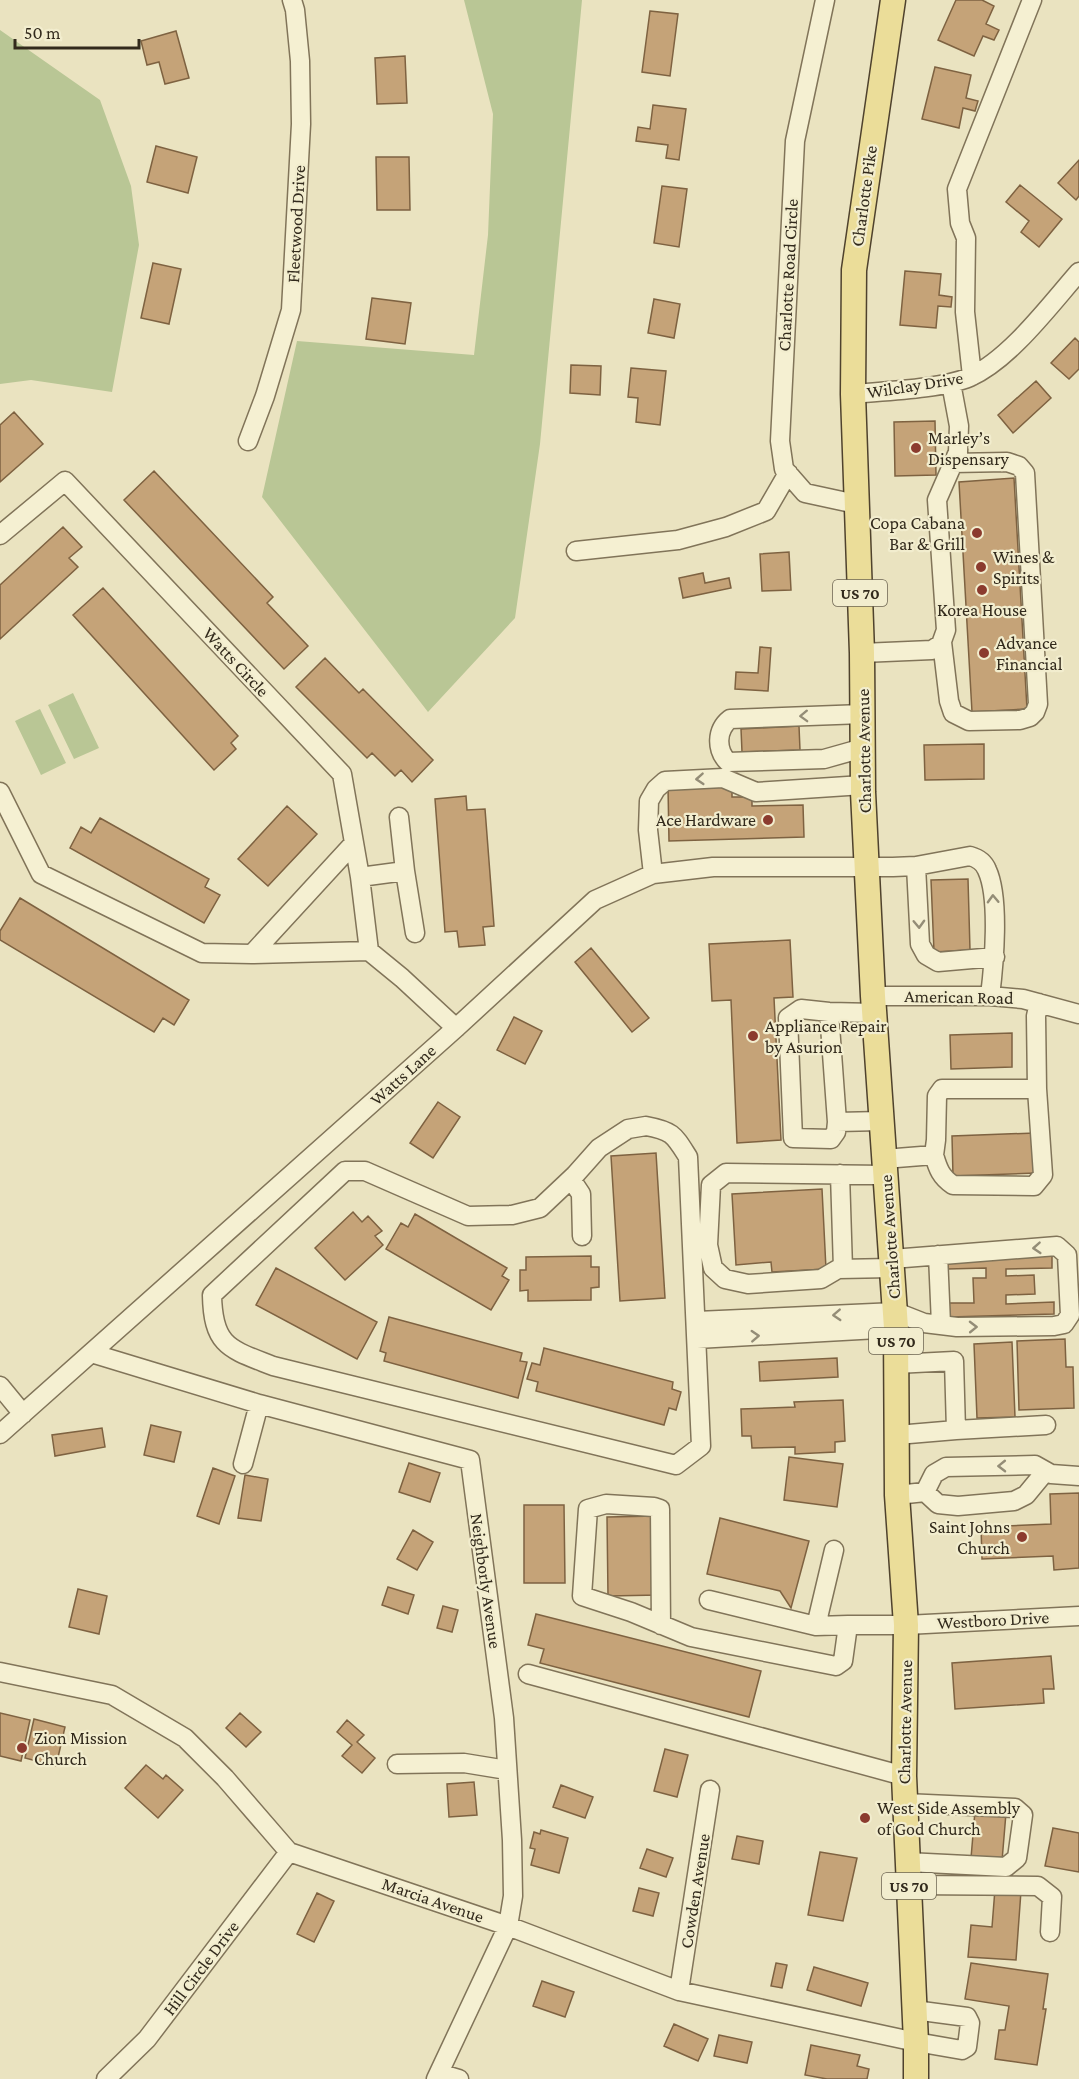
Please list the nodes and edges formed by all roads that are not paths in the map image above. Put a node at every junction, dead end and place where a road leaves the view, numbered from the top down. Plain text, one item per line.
1 (292, 0) edge
2 (825, 0) edge
3 (893, 0) edge
4 (1032, 0) edge
5 (1079, 272) edge
6 (972, 376) junction
7 (951, 383) junction
8 (853, 394) junction
9 (248, 441) dead end
10 (952, 463) junction
11 (788, 473) junction
12 (856, 504) junction
13 (0, 535) edge
14 (576, 551) dead end
15 (942, 642) junction
16 (862, 653) junction
17 (863, 714) junction
18 (863, 748) junction
19 (863, 785) junction
20 (0, 792) edge
21 (399, 817) dead end
22 (354, 843) junction
23 (916, 866) junction
24 (867, 868) junction
25 (405, 871) junction
26 (653, 874) junction
27 (360, 877) junction
28 (415, 933) dead end
29 (369, 951) junction
30 (252, 954) junction
31 (995, 957) junction
32 (990, 996) junction
33 (1039, 1003) junction
34 (874, 1005) junction
35 (829, 1012) junction
36 (1079, 1014) edge
37 (456, 1028) junction
38 (1037, 1089) junction
39 (881, 1121) junction
40 (837, 1122) junction
41 (934, 1155) junction
42 (885, 1167) junction
43 (840, 1174) junction
44 (571, 1179) junction
45 (582, 1236) dead end
46 (938, 1255) junction
47 (892, 1264) junction
48 (843, 1269) junction
49 (896, 1320) junction
50 (941, 1324) junction
51 (697, 1330) junction
52 (91, 1353) junction
53 (897, 1364) junction
54 (0, 1386) edge
55 (260, 1404) junction
56 (23, 1414) junction
57 (1046, 1425) dead end
58 (956, 1430) junction
59 (0, 1434) edge
60 (897, 1435) junction
61 (243, 1464) dead end
62 (1045, 1472) junction
63 (1079, 1476) edge
64 (925, 1492) junction
65 (897, 1495) junction
66 (834, 1550) dead end
67 (709, 1600) dead end
68 (1079, 1616) edge
69 (661, 1625) junction
70 (906, 1625) junction
71 (816, 1626) junction
72 (848, 1626) junction
73 (0, 1672) edge
74 (528, 1674) dead end
75 (397, 1764) dead end
76 (507, 1770) junction
77 (904, 1776) junction
78 (710, 1790) dead end
79 (905, 1803) junction
80 (289, 1852) junction
81 (908, 1873) junction
82 (508, 1926) junction
83 (1050, 1932) dead end
84 (679, 1991) junction
85 (914, 2010) junction
86 (916, 2042) junction
87 (437, 2076) edge
88 (106, 2079) edge
89 (459, 2079) edge
90 (915, 2079) edge

1 - 9 street, Fleetwood Drive
2 - 11 street, Charlotte Road Circle
3 - 8 main road, Charlotte Pike / US 70
4 - 6 street
5 - 6 street, Wilclay Drive
6 - 7 street, Wilclay Drive
7 - 8 street, Wilclay Drive
7 - 10 street
8 - 12 main road, Charlotte Avenue / US 70
10 - 15 street
10 - 15 street
11 - 12 street, Charlotte Road Circle
11 - 14 street
12 - 16 main road, Charlotte Avenue / US 70
13 - 22 street, Watts Circle
15 - 16 street
16 - 17 main road, Charlotte Avenue / US 70
17 - 18 main road, Charlotte Avenue / US 70
17 -> 18 street
18 - 19 main road, Charlotte Avenue / US 70
19 - 24 main road, Charlotte Avenue / US 70
19 -> 26 street
20 - 30 street
21 - 25 street
22 - 27 street, Watts Circle
22 - 30 street
23 - 24 street, Watts Lane
23 -> 31 street
31 -> 23 street, Watts Lane
24 - 26 street, Watts Lane
24 - 34 main road, Charlotte Avenue / US 70
25 - 27 street
25 - 28 street
26 - 37 street, Watts Lane
27 - 29 street, Watts Circle
29 - 30 street
29 - 37 street
31 - 32 street
32 - 33 street, American Road
32 - 34 street, American Road
33 - 36 street, American Road
33 - 38 street
34 - 35 street, American Road
34 - 39 main road, Charlotte Avenue / US 70
35 - 40 street
35 - 40 street, American Road
37 - 52 street, Watts Lane
38 - 41 street
38 - 41 street
39 - 40 street
39 - 42 main road, Charlotte Avenue / US 70
41 - 42 street
42 - 43 street
42 - 47 main road, Charlotte Avenue / US 70
43 - 48 street
43 - 48 street
44 - 45 street
44 - 51 street
44 - 51 street
46 - 47 street
46 - 50 street
50 -> 46 street
47 - 48 street
47 - 49 main road, Charlotte Avenue / US 70
49 - 50 street
49 - 51 street
49 - 53 main road, Charlotte Avenue / US 70
52 - 55 street, Neighborly Avenue
52 - 56 street, Watts Lane
53 - 58 street
53 - 60 main road, Charlotte Avenue / US 70
54 - 56 street
55 - 61 street
55 - 76 street, Neighborly Avenue
56 - 59 street, Watts Lane
57 - 58 street
58 - 60 street
60 - 65 main road, Charlotte Avenue / US 70
62 - 63 street
62 -> 64 street
62 - 64 street
64 - 65 street
65 - 70 main road, Charlotte Avenue / US 70
66 - 71 street
67 - 71 street, Westboro Drive
68 - 70 street, Westboro Drive
69 - 69 street
69 - 72 street
70 - 72 street, Westboro Drive
70 - 77 main road, Charlotte Avenue / US 70
71 - 72 street, Westboro Drive
73 - 80 street
74 - 77 street
75 - 76 street
76 - 82 street, Neighborly Avenue
77 - 79 main road, Charlotte Avenue / US 70
78 - 84 street, Cowden Avenue
79 - 81 main road, Charlotte Avenue / US 70
79 - 81 street
80 - 82 street, Marcia Avenue
80 - 88 street, Hill Circle Drive
81 - 83 street
81 - 85 main road, Charlotte Avenue / US 70
82 - 84 street, Marcia Avenue
82 - 87 street, Neighborly Avenue
84 - 86 street, Marcia Avenue
85 - 86 main road, Charlotte Avenue / US 70
85 - 86 street, Marcia Avenue
86 - 90 main road, Charlotte Avenue / US 70
87 - 89 street

